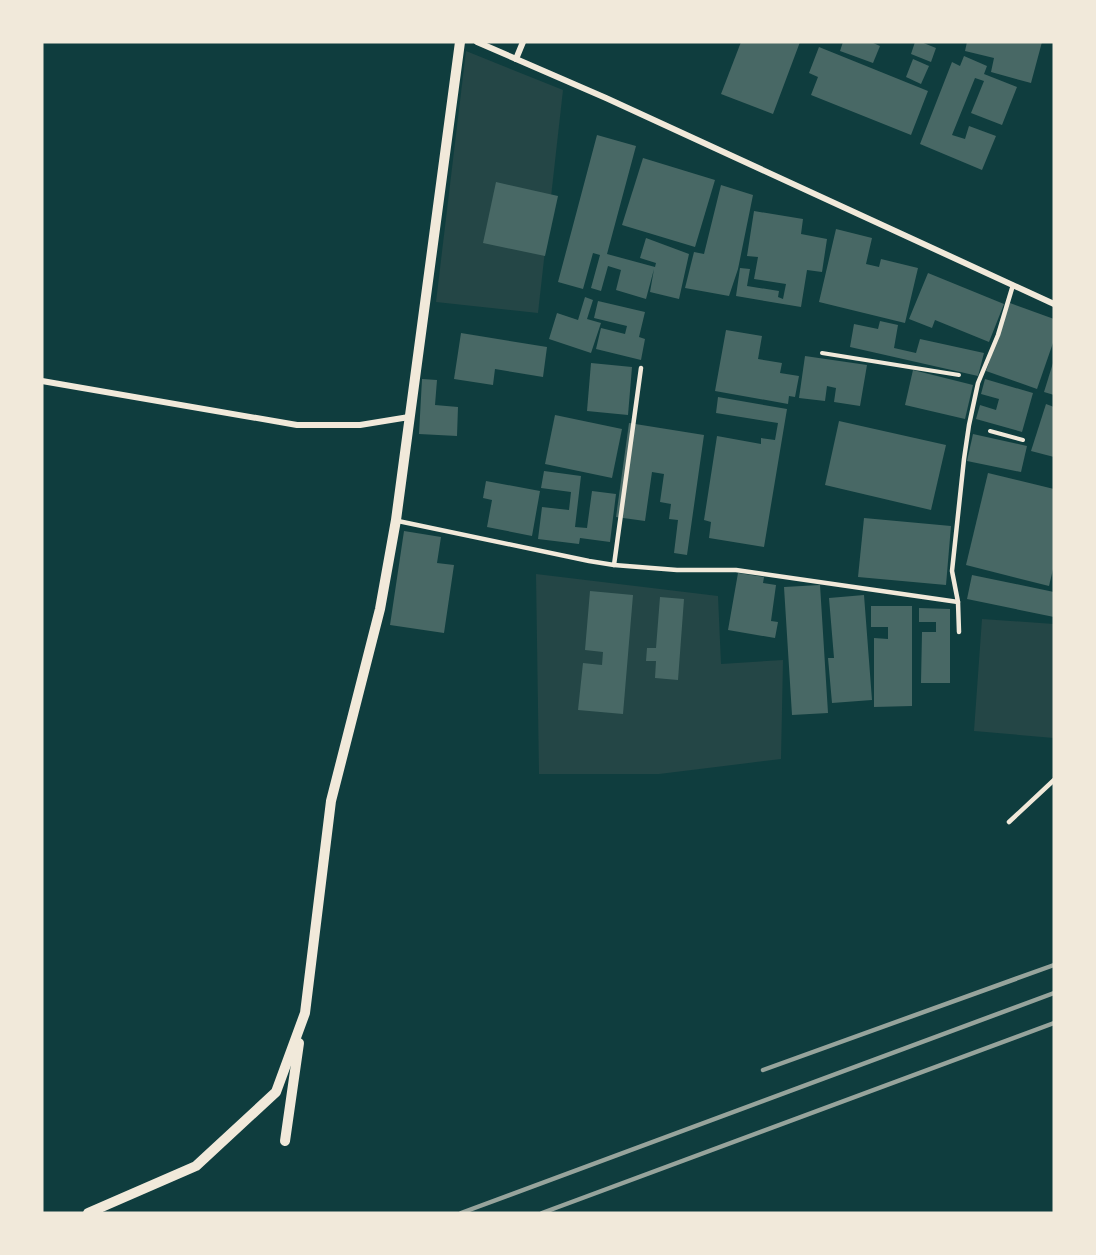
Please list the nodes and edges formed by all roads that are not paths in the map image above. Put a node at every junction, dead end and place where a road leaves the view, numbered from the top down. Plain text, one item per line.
1 (460, 42) edge
2 (477, 42) edge
3 (523, 42) edge
4 (516, 59) junction
5 (1013, 285) junction
6 (1054, 304) edge
7 (640, 368) dead end
8 (42, 381) edge
9 (409, 417) junction
10 (396, 520) junction
11 (614, 565) junction
12 (958, 602) junction
13 (959, 632) dead end
14 (1054, 780) edge
15 (1009, 822) dead end
16 (305, 1013) junction
17 (285, 1141) dead end
18 (88, 1213) edge

1 - 9 street
2 - 4 street
3 - 4 street
4 - 5 street
5 - 6 street
5 - 12 lane
7 - 11 lane
8 - 9 street
9 - 10 street
10 - 11 lane
10 - 16 street
11 - 12 lane
12 - 13 lane
14 - 15 lane
16 - 17 street
16 - 18 street

